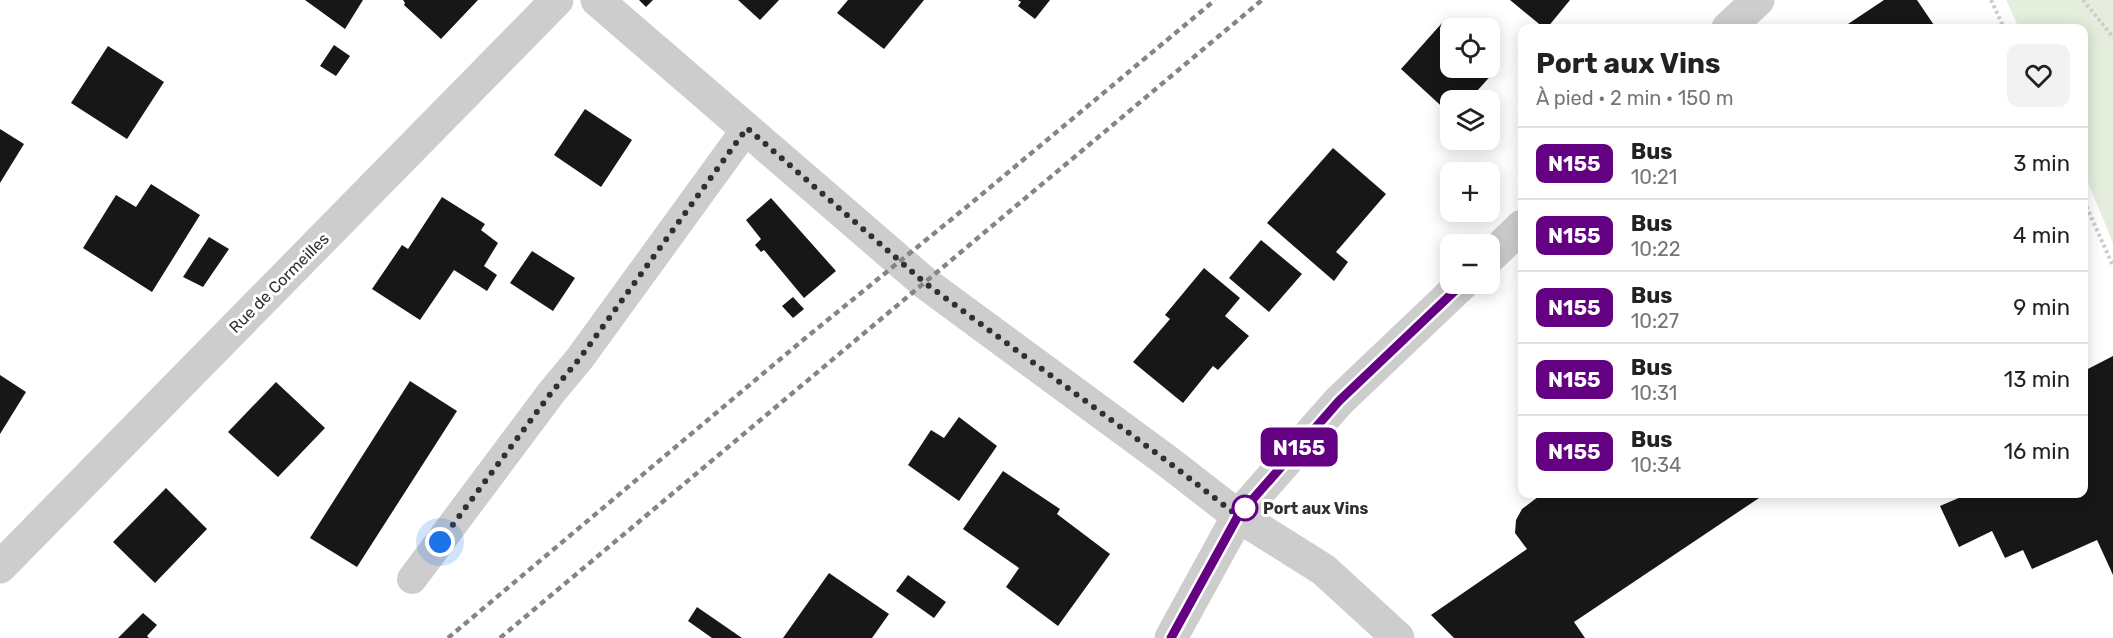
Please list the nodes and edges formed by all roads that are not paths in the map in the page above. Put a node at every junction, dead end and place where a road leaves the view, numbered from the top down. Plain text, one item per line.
1 (557, 0) edge
2 (597, 0) edge
3 (1758, 0) edge
4 (1732, 24) edge
5 (747, 128) junction
6 (1518, 230) edge
7 (1500, 247) edge
8 (1451, 294) edge
9 (1238, 516) junction
10 (0, 567) edge
11 (412, 579) dead end
12 (1171, 638) edge
13 (1398, 638) edge

1 - 10 street, Rue de Cormeilles
2 - 5 street
3 - 4 street
5 - 9 street
5 - 11 lane
6 - 7 street
8 - 9 street
9 - 12 street
9 - 13 street

